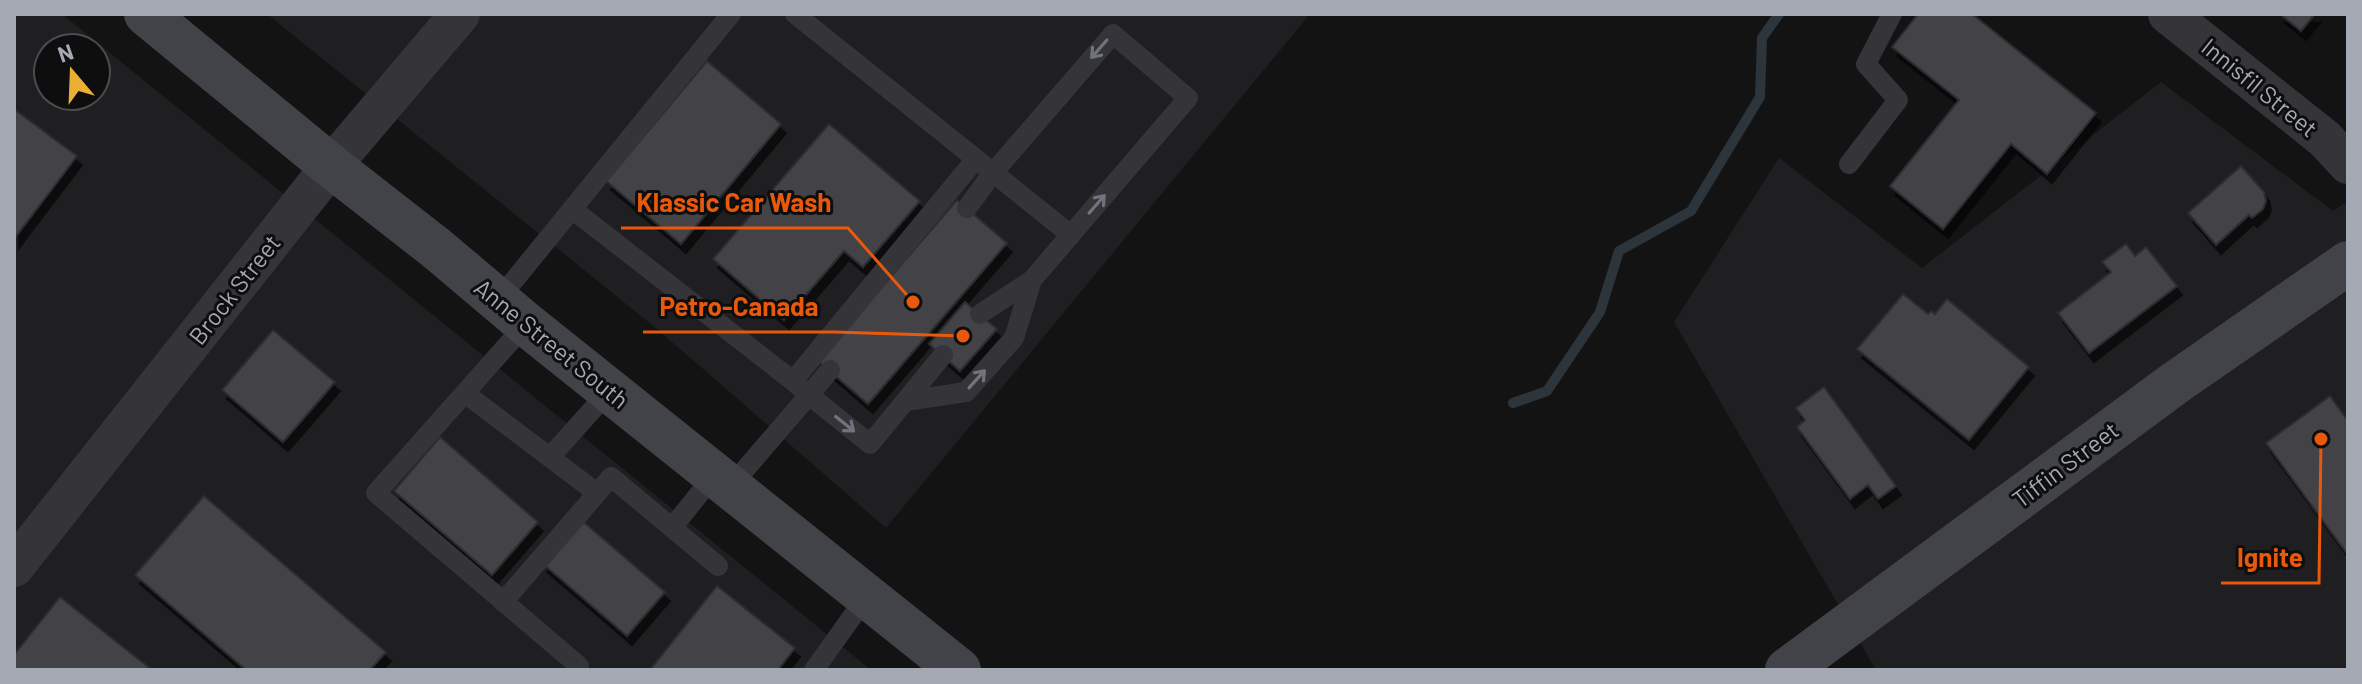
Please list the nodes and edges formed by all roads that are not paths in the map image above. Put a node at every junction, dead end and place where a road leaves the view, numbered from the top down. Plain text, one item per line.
1 (146, 14) edge
2 (460, 14) edge
3 (731, 14) edge
4 (795, 14) edge
5 (1892, 14) edge
6 (2178, 17) edge
7 (975, 160) junction
8 (1849, 164) dead end
9 (2348, 164) edge
10 (331, 166) junction
11 (992, 174) junction
12 (967, 208) dead end
13 (572, 209) junction
14 (1071, 235) junction
15 (2348, 263) edge
16 (1032, 280) junction
17 (512, 312) junction
18 (980, 314) dead end
19 (943, 355) dead end
20 (830, 370) dead end
21 (801, 388) junction
22 (610, 390) junction
23 (466, 394) junction
24 (906, 401) junction
25 (550, 457) junction
26 (723, 480) junction
27 (597, 493) junction
28 (672, 528) junction
29 (718, 566) dead end
30 (14, 567) edge
31 (867, 596) junction
32 (503, 602) junction
33 (579, 666) dead end
34 (814, 670) edge
35 (959, 670) edge
36 (1787, 670) edge

1 - 10 street, Anne Street South
2 - 10 street, Brock Street
3 - 13 lane
4 - 7 lane
5 - 8 lane
6 - 9 street, Innisfil Street
7 - 11 lane
7 - 21 lane
10 - 17 street, Anne Street South
10 - 30 street, Brock Street
11 - 12 lane
11 - 14 lane
14 -> 11 lane
13 - 17 lane
13 - 21 lane
14 - 16 lane
15 - 36 street, Tiffin Street
16 - 18 lane
24 -> 16 lane
17 - 22 street, Anne Street South
17 - 23 lane
19 - 24 lane
20 - 21 lane
21 -> 24 lane
21 - 26 lane
22 - 25 lane
22 - 26 street, Anne Street South
23 - 25 lane
23 - 32 lane
25 - 27 lane
26 - 28 lane
26 - 31 street, Anne Street South
27 - 28 lane
27 - 32 lane
28 - 29 lane
31 - 34 lane
31 - 35 street, Anne Street South
32 - 33 lane

